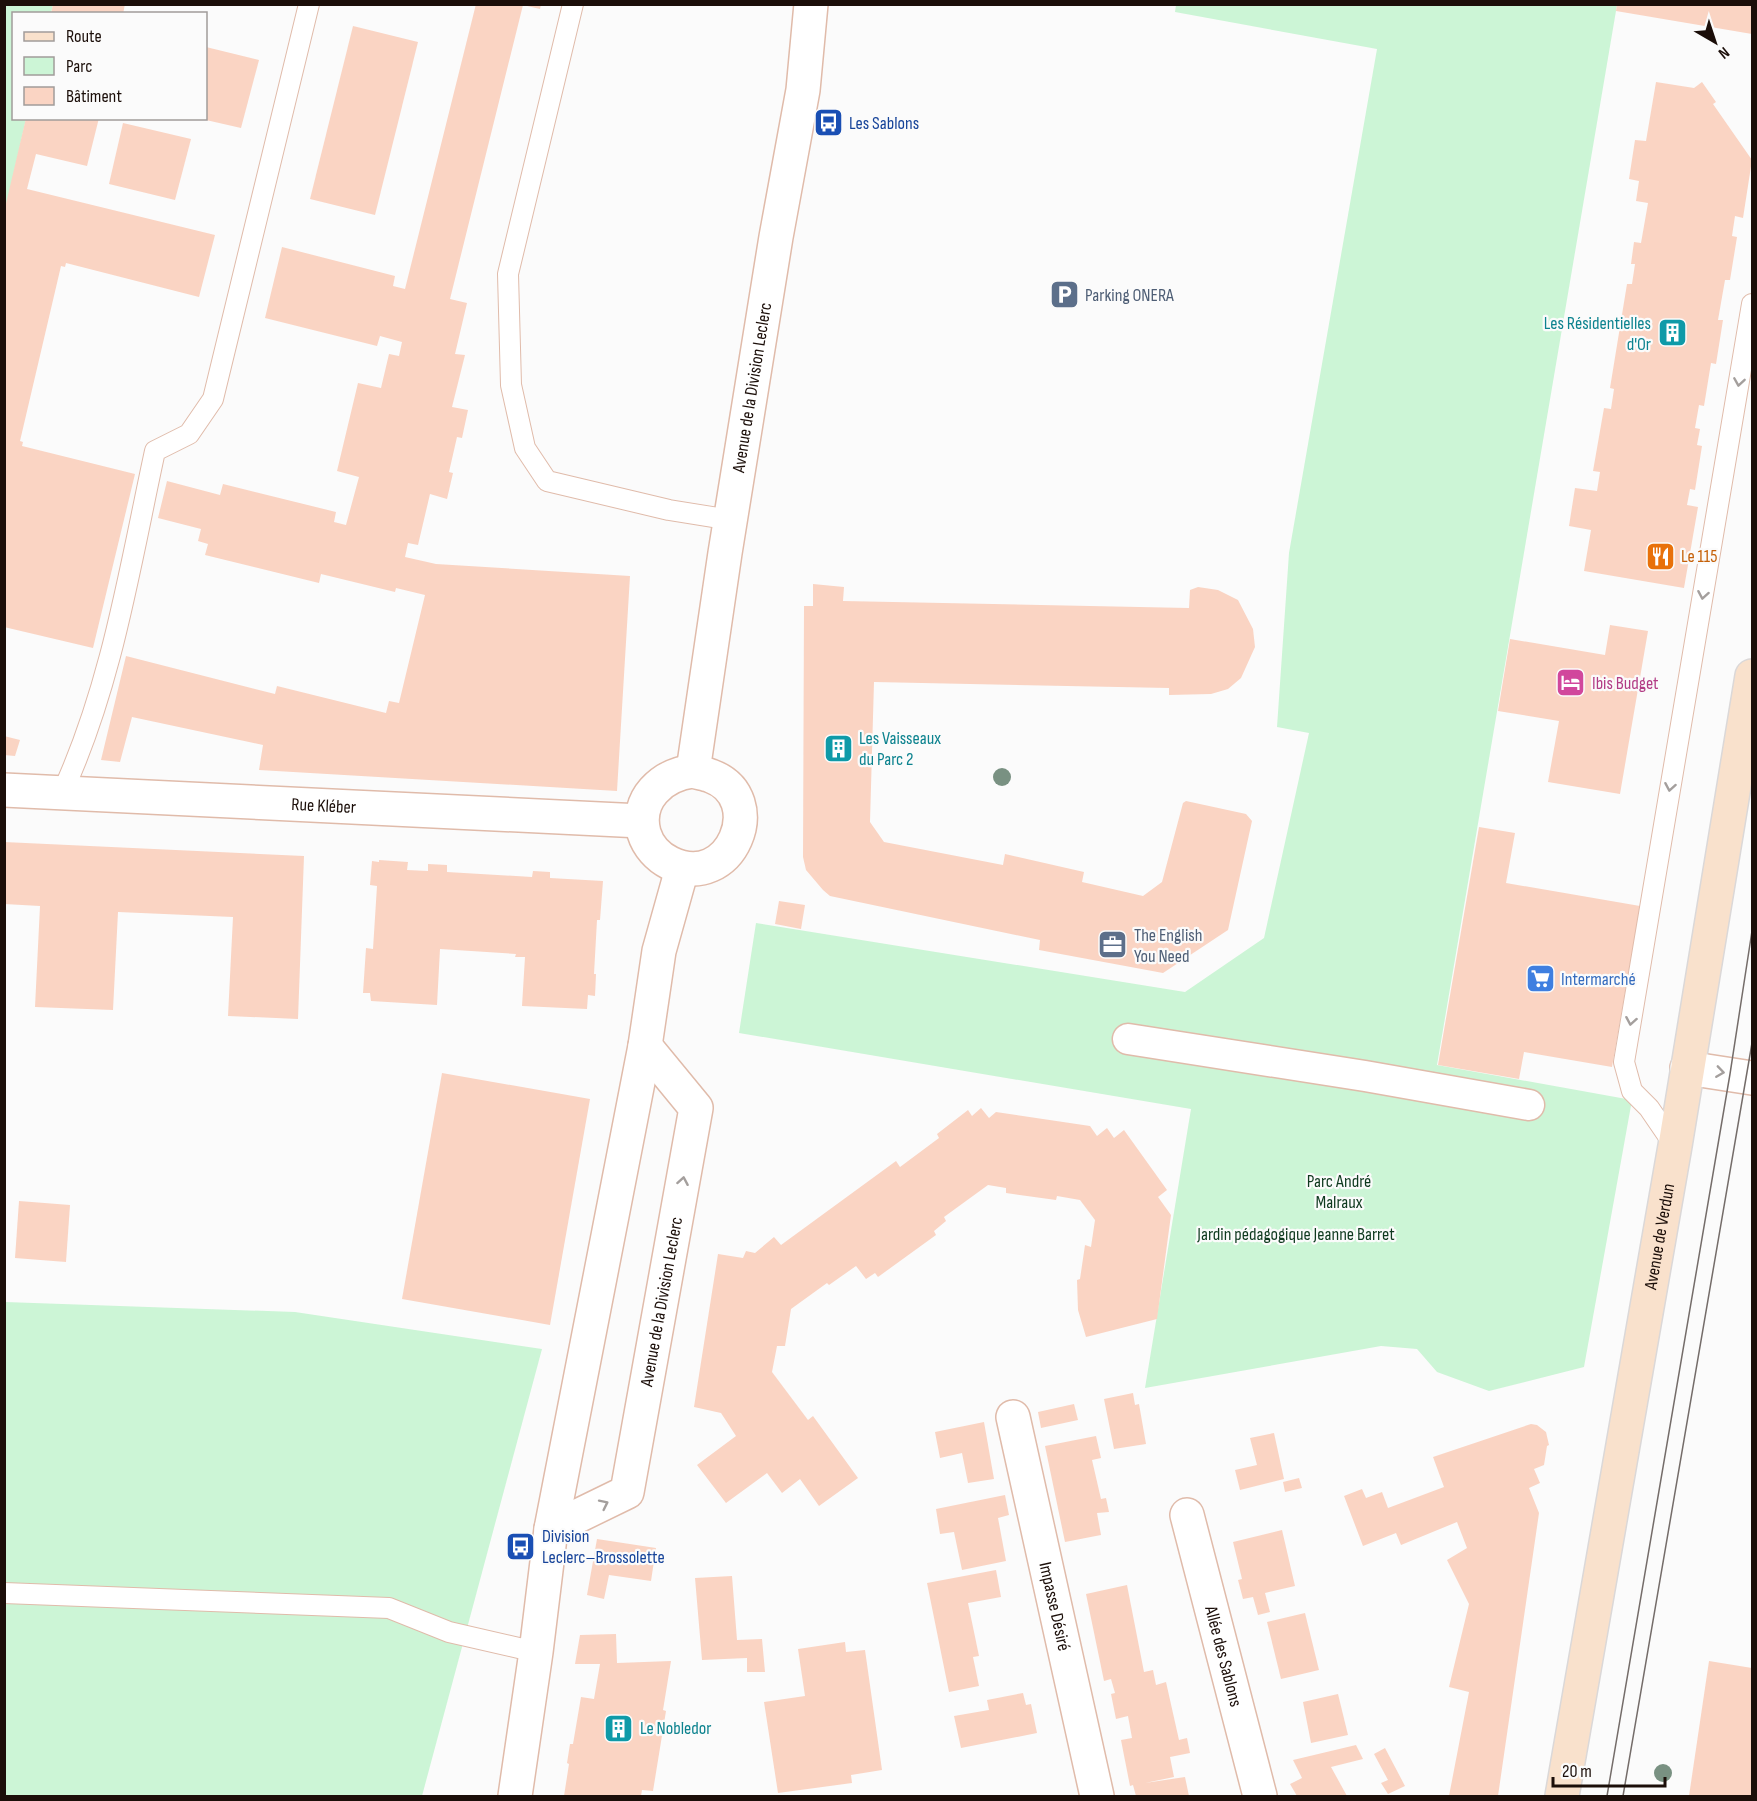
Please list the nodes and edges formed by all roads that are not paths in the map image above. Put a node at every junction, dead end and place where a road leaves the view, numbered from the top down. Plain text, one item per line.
1 (309, 4) edge
2 (573, 4) edge
3 (811, 4) edge
4 (1752, 304) edge
5 (731, 520) junction
6 (1752, 676) edge
7 (693, 771) junction
8 (4, 790) edge
9 (62, 793) junction
10 (641, 821) junction
11 (682, 868) junction
12 (1128, 1039) dead end
13 (645, 1046) junction
14 (1687, 1068) junction
15 (1752, 1077) edge
16 (1529, 1105) dead end
17 (1675, 1146) junction
18 (1013, 1417) dead end
19 (1187, 1515) dead end
20 (551, 1529) junction
21 (4, 1593) edge
22 (536, 1652) junction
23 (520, 1755) junction
24 (508, 1797) edge
25 (515, 1797) edge
26 (1097, 1797) edge
27 (1260, 1797) edge
28 (1562, 1797) edge

1 - 9 lane
2 - 5 lane
3 - 5 street, Avenue de la Division Leclerc
4 -> 17 lane
5 - 7 street, Avenue de la Division Leclerc
6 - 14 main road, Avenue de Verdun
7 - 10 street
7 - 11 street
8 - 9 street, Rue Kléber
9 - 10 street, Rue Kléber
10 - 11 street
11 - 13 street
12 - 16 street
13 - 20 street
20 -> 13 street, Avenue de la Division Leclerc
14 -> 15 street
14 - 17 main road, Avenue de Verdun
17 - 28 main road, Avenue de Verdun
18 - 26 street, Impasse Désiré
19 - 27 street, Allée des Sablons
20 - 22 street
21 - 22 lane
22 - 23 street
23 - 24 street
23 - 25 street

